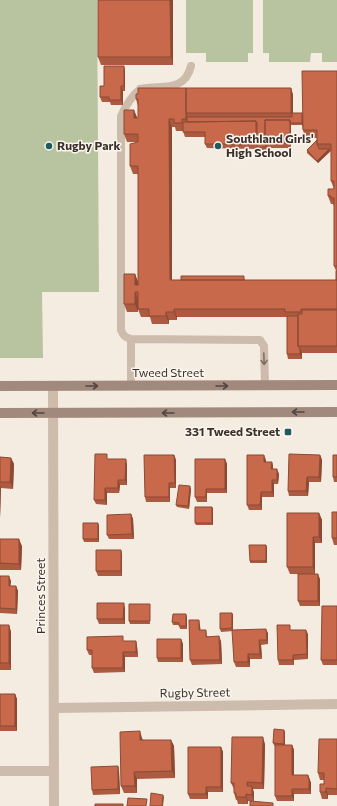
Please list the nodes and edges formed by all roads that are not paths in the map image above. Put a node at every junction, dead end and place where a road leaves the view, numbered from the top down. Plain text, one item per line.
1 (191, 66) dead end
2 (131, 339) junction
3 (337, 385) edge
4 (0, 386) edge
5 (53, 386) junction
6 (131, 386) junction
7 (265, 386) junction
8 (337, 412) edge
9 (0, 413) edge
10 (54, 413) junction
11 (337, 704) edge
12 (54, 708) junction
13 (0, 771) edge
14 (54, 771) junction
15 (54, 806) edge

1 - 2 lane
2 - 6 lane
2 -> 7 lane
3 - 7 main road, Tweed Street
4 - 5 main road, Tweed Street
5 -> 6 main road, Tweed Street
5 - 10 street, Princes Street
6 -> 7 main road, Tweed Street
8 -> 10 main road
10 -> 9 main road
10 - 12 street, Princes Street
11 - 12 street, Rugby Street
12 - 14 street, Princes Street
13 - 14 street
14 - 15 street, Princes Street

